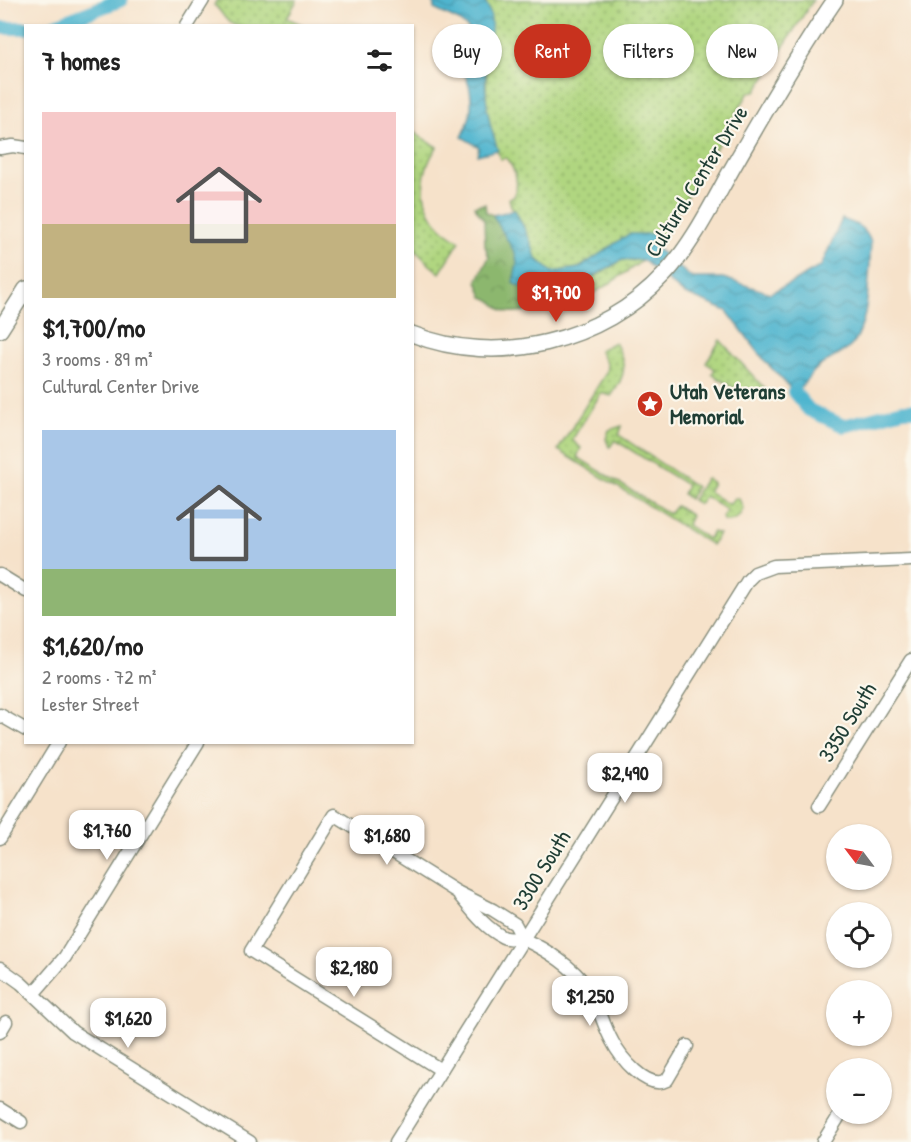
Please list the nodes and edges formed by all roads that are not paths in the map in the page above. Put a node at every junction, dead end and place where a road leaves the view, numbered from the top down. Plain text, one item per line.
1 (203, 0) edge
2 (835, 0) edge
3 (188, 24) edge
4 (0, 148) edge
5 (24, 148) edge
6 (24, 292) edge
7 (0, 330) edge
8 (414, 335) edge
9 (911, 560) edge
10 (0, 575) edge
11 (24, 590) edge
12 (911, 660) edge
13 (0, 715) edge
14 (24, 729) edge
15 (197, 744) edge
16 (53, 745) edge
17 (819, 806) dead end
18 (0, 838) edge
19 (457, 892) junction
20 (523, 939) junction
21 (0, 968) edge
22 (33, 993) junction
23 (687, 1046) dead end
24 (441, 1070) junction
25 (0, 1109) edge
26 (21, 1122) dead end
27 (834, 1124) edge
28 (250, 1142) edge
29 (396, 1142) edge
30 (823, 1142) edge

1 - 3 street
2 - 8 street, Cultural Center Drive
4 - 5 street
6 - 7 street
9 - 20 street, 3300 South
10 - 11 street
12 - 17 street, 3350 South
13 - 14 street
15 - 22 street
16 - 18 street
19 - 20 street
19 - 20 street
19 - 24 street
20 - 23 street
20 - 24 street, 3300 South
21 - 22 street
22 - 28 street
24 - 29 street, 3300 South
25 - 26 street
27 - 30 street

